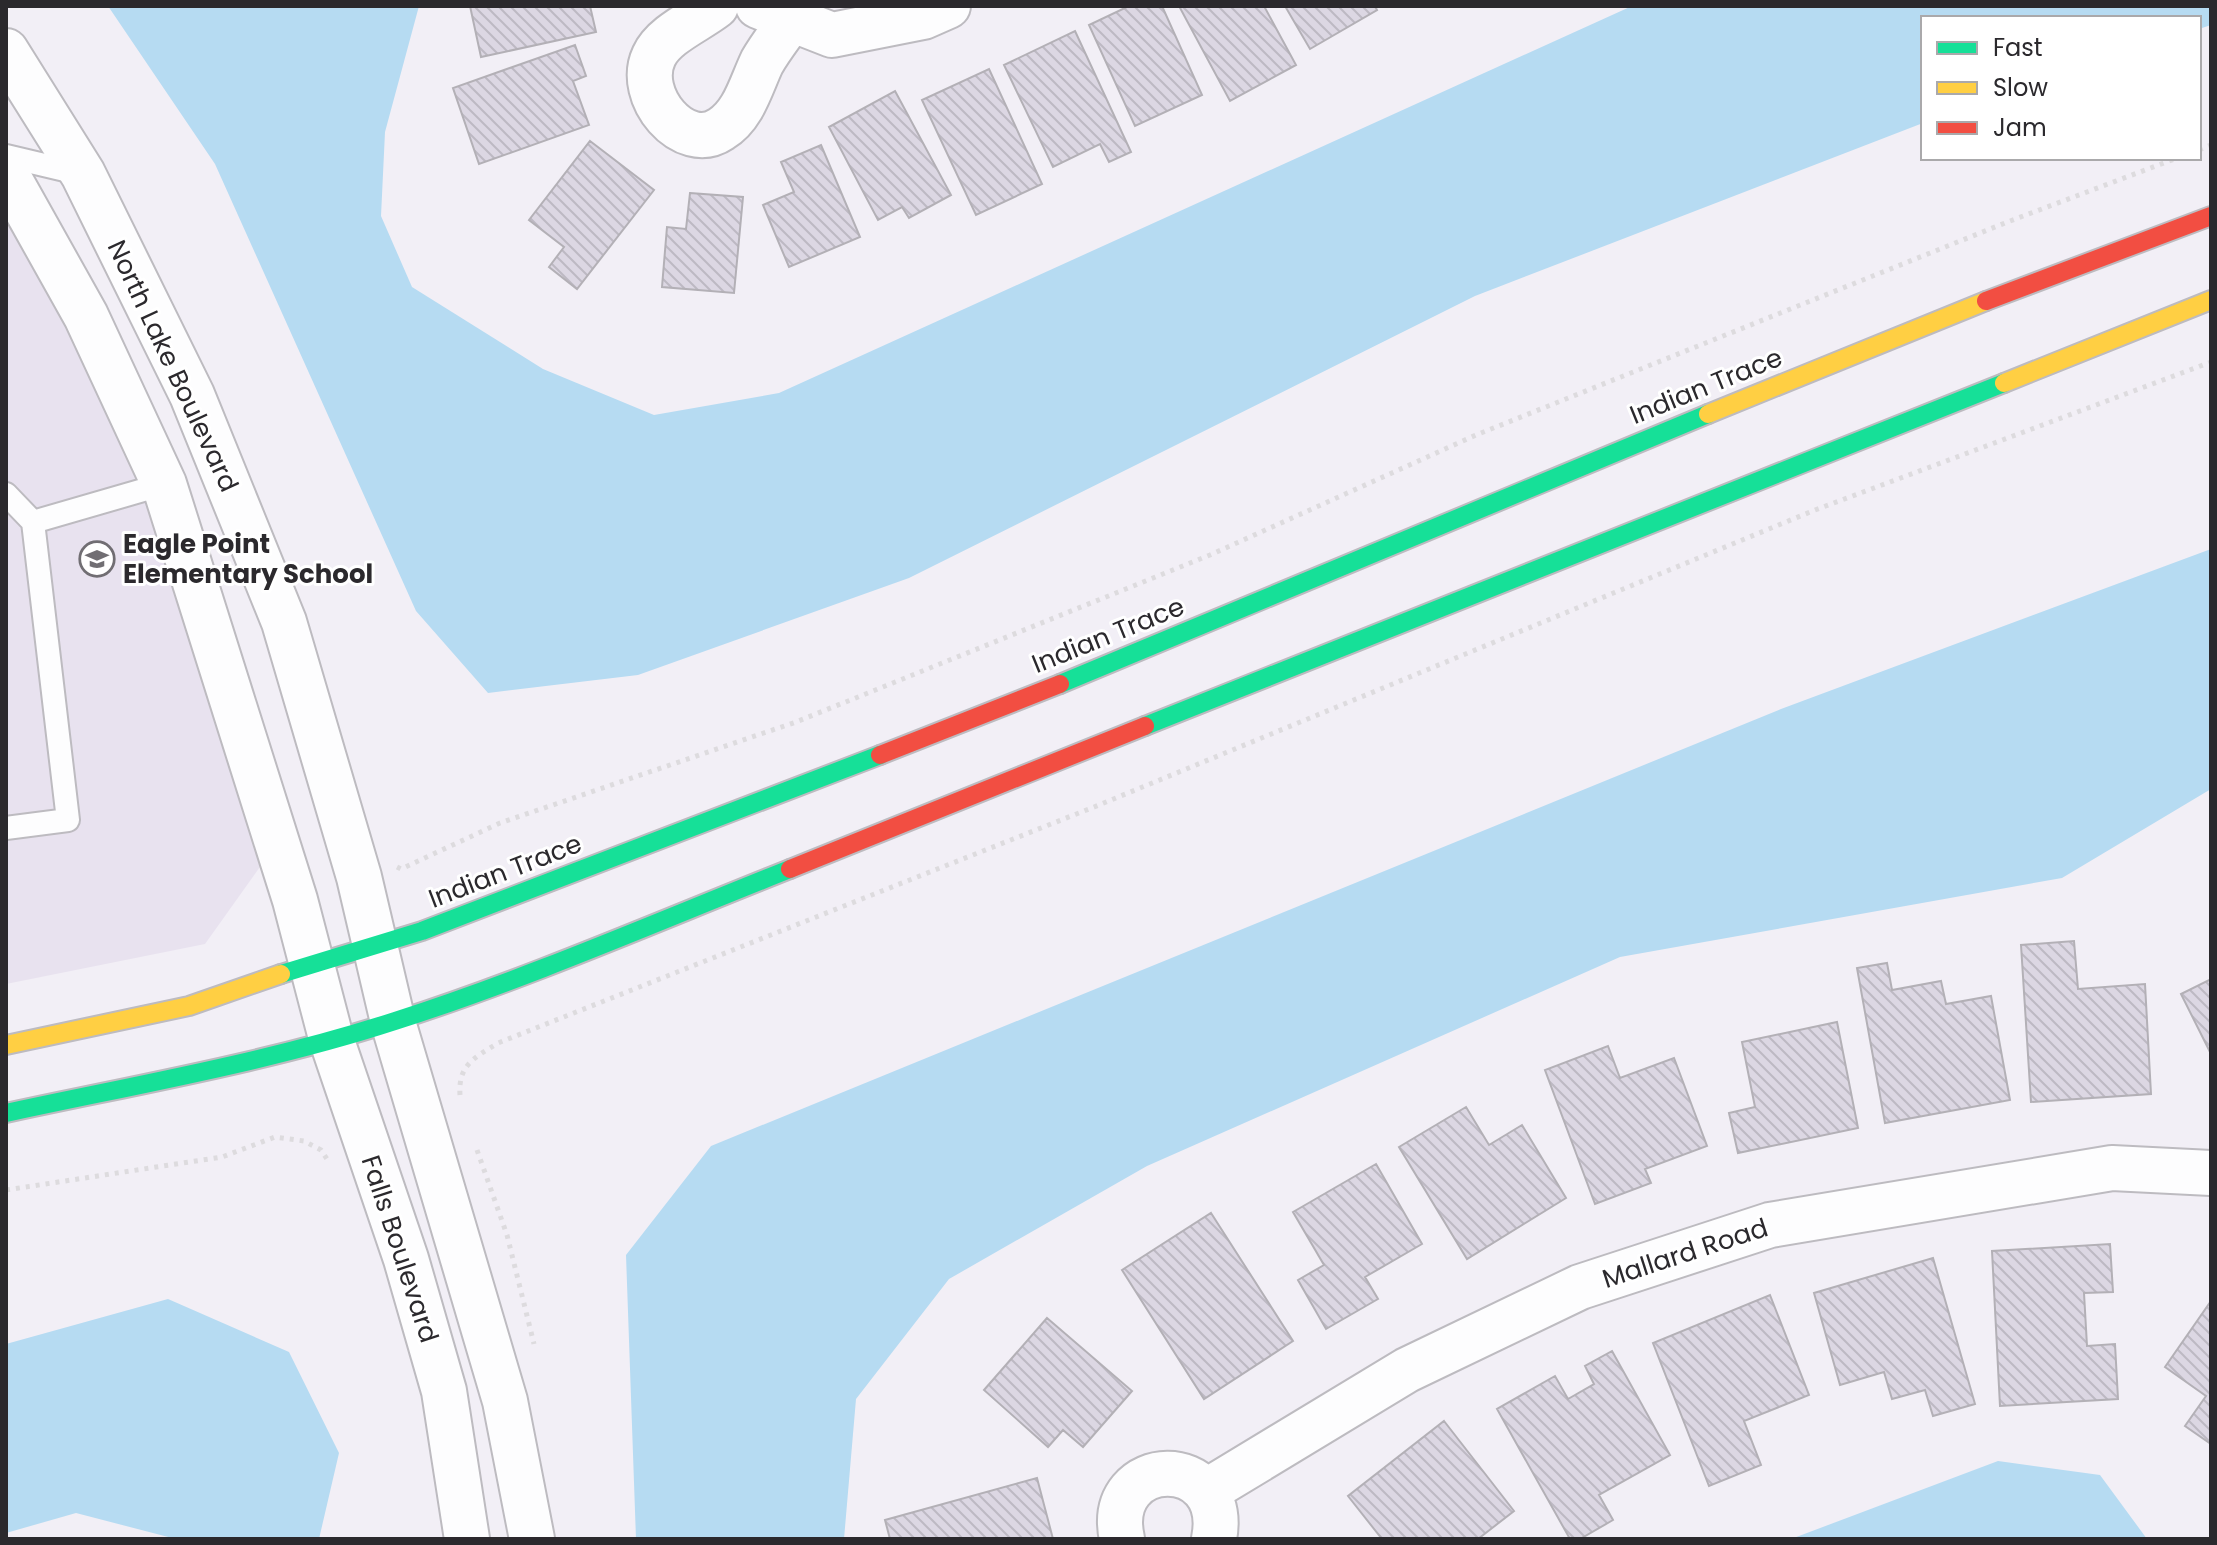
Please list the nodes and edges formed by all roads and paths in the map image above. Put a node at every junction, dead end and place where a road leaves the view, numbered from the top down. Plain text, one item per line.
1 (716, 6) edge
2 (948, 6) edge
3 (774, 14) edge
4 (6, 51) edge
5 (6, 156) edge
6 (2172, 160) edge
7 (6, 173) edge
8 (83, 174) junction
9 (2211, 216) edge
10 (2211, 300) edge
11 (2211, 362) edge
12 (164, 484) junction
13 (6, 494) edge
14 (33, 522) junction
15 (6, 828) edge
16 (388, 860) dead end
17 (374, 945) junction
18 (313, 963) junction
19 (393, 1022) junction
20 (331, 1038) junction
21 (6, 1045) edge
22 (460, 1103) dead end
23 (6, 1113) edge
24 (476, 1147) dead end
25 (336, 1171) dead end
26 (2211, 1173) edge
27 (6, 1190) edge
28 (535, 1349) dead end
29 (1207, 1491) junction
30 (467, 1539) edge
31 (532, 1539) edge
32 (1122, 1539) edge
33 (1214, 1539) edge

1 - 3 street
2 - 3 street
4 - 8 street, North Lake Boulevard
5 - 8 lane
6 - 16 path
7 - 12 street
8 - 17 street, North Lake Boulevard
9 - 17 main road, Indian Trace
10 - 19 main road
11 - 22 path
12 - 14 lane
12 - 18 street
13 - 14 lane
14 - 15 lane
17 - 18 main road, Indian Trace
17 - 19 street, North Lake Boulevard
18 - 20 street, Falls Boulevard
18 - 21 main road, Indian Trace
19 - 20 main road
19 - 31 street
20 - 23 main road
20 - 30 street, Falls Boulevard
24 - 28 path
25 - 27 path
26 - 29 street, Mallard Road
29 - 32 street
29 - 33 street

